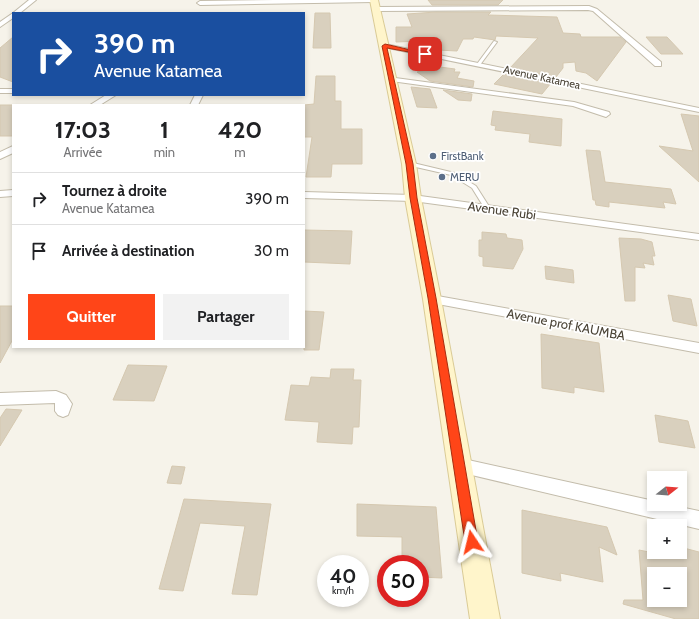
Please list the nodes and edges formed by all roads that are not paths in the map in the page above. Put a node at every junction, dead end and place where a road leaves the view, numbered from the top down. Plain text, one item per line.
1 (33, 0) edge
2 (374, 3) edge
3 (200, 4) edge
4 (17, 12) edge
5 (12, 16) edge
6 (0, 25) edge
7 (495, 42) dead end
8 (385, 46) junction
9 (480, 64) junction
10 (658, 64) dead end
11 (391, 79) junction
12 (0, 91) edge
13 (12, 91) edge
14 (110, 96) edge
15 (96, 104) edge
16 (699, 110) edge
17 (606, 114) dead end
18 (12, 150) edge
19 (0, 156) edge
20 (409, 164) junction
21 (12, 193) edge
22 (0, 194) edge
23 (305, 195) edge
24 (413, 198) junction
25 (487, 208) junction
26 (699, 237) edge
27 (432, 298) junction
28 (699, 348) edge
29 (0, 399) edge
30 (63, 411) dead end
31 (459, 465) junction
32 (699, 520) edge
33 (485, 619) edge

1 - 4 street
2 - 3 street
2 - 8 main road
2 - 10 street
5 - 6 street
7 - 9 lane
8 - 9 street, Avenue Katamea
8 - 11 main road
9 - 16 street, Avenue Katamea
11 - 17 street
11 - 20 main road
12 - 13 street
14 - 15 street
18 - 19 street
20 - 24 main road
20 - 25 lane
21 - 22 street
23 - 24 street, Avenue Rubi
24 - 25 street, Avenue Rubi
24 - 27 main road
25 - 26 street, Avenue Rubi
27 - 28 street, Avenue prof KAUMBA
27 - 31 main road
29 - 30 street
31 - 32 street
31 - 33 main road

